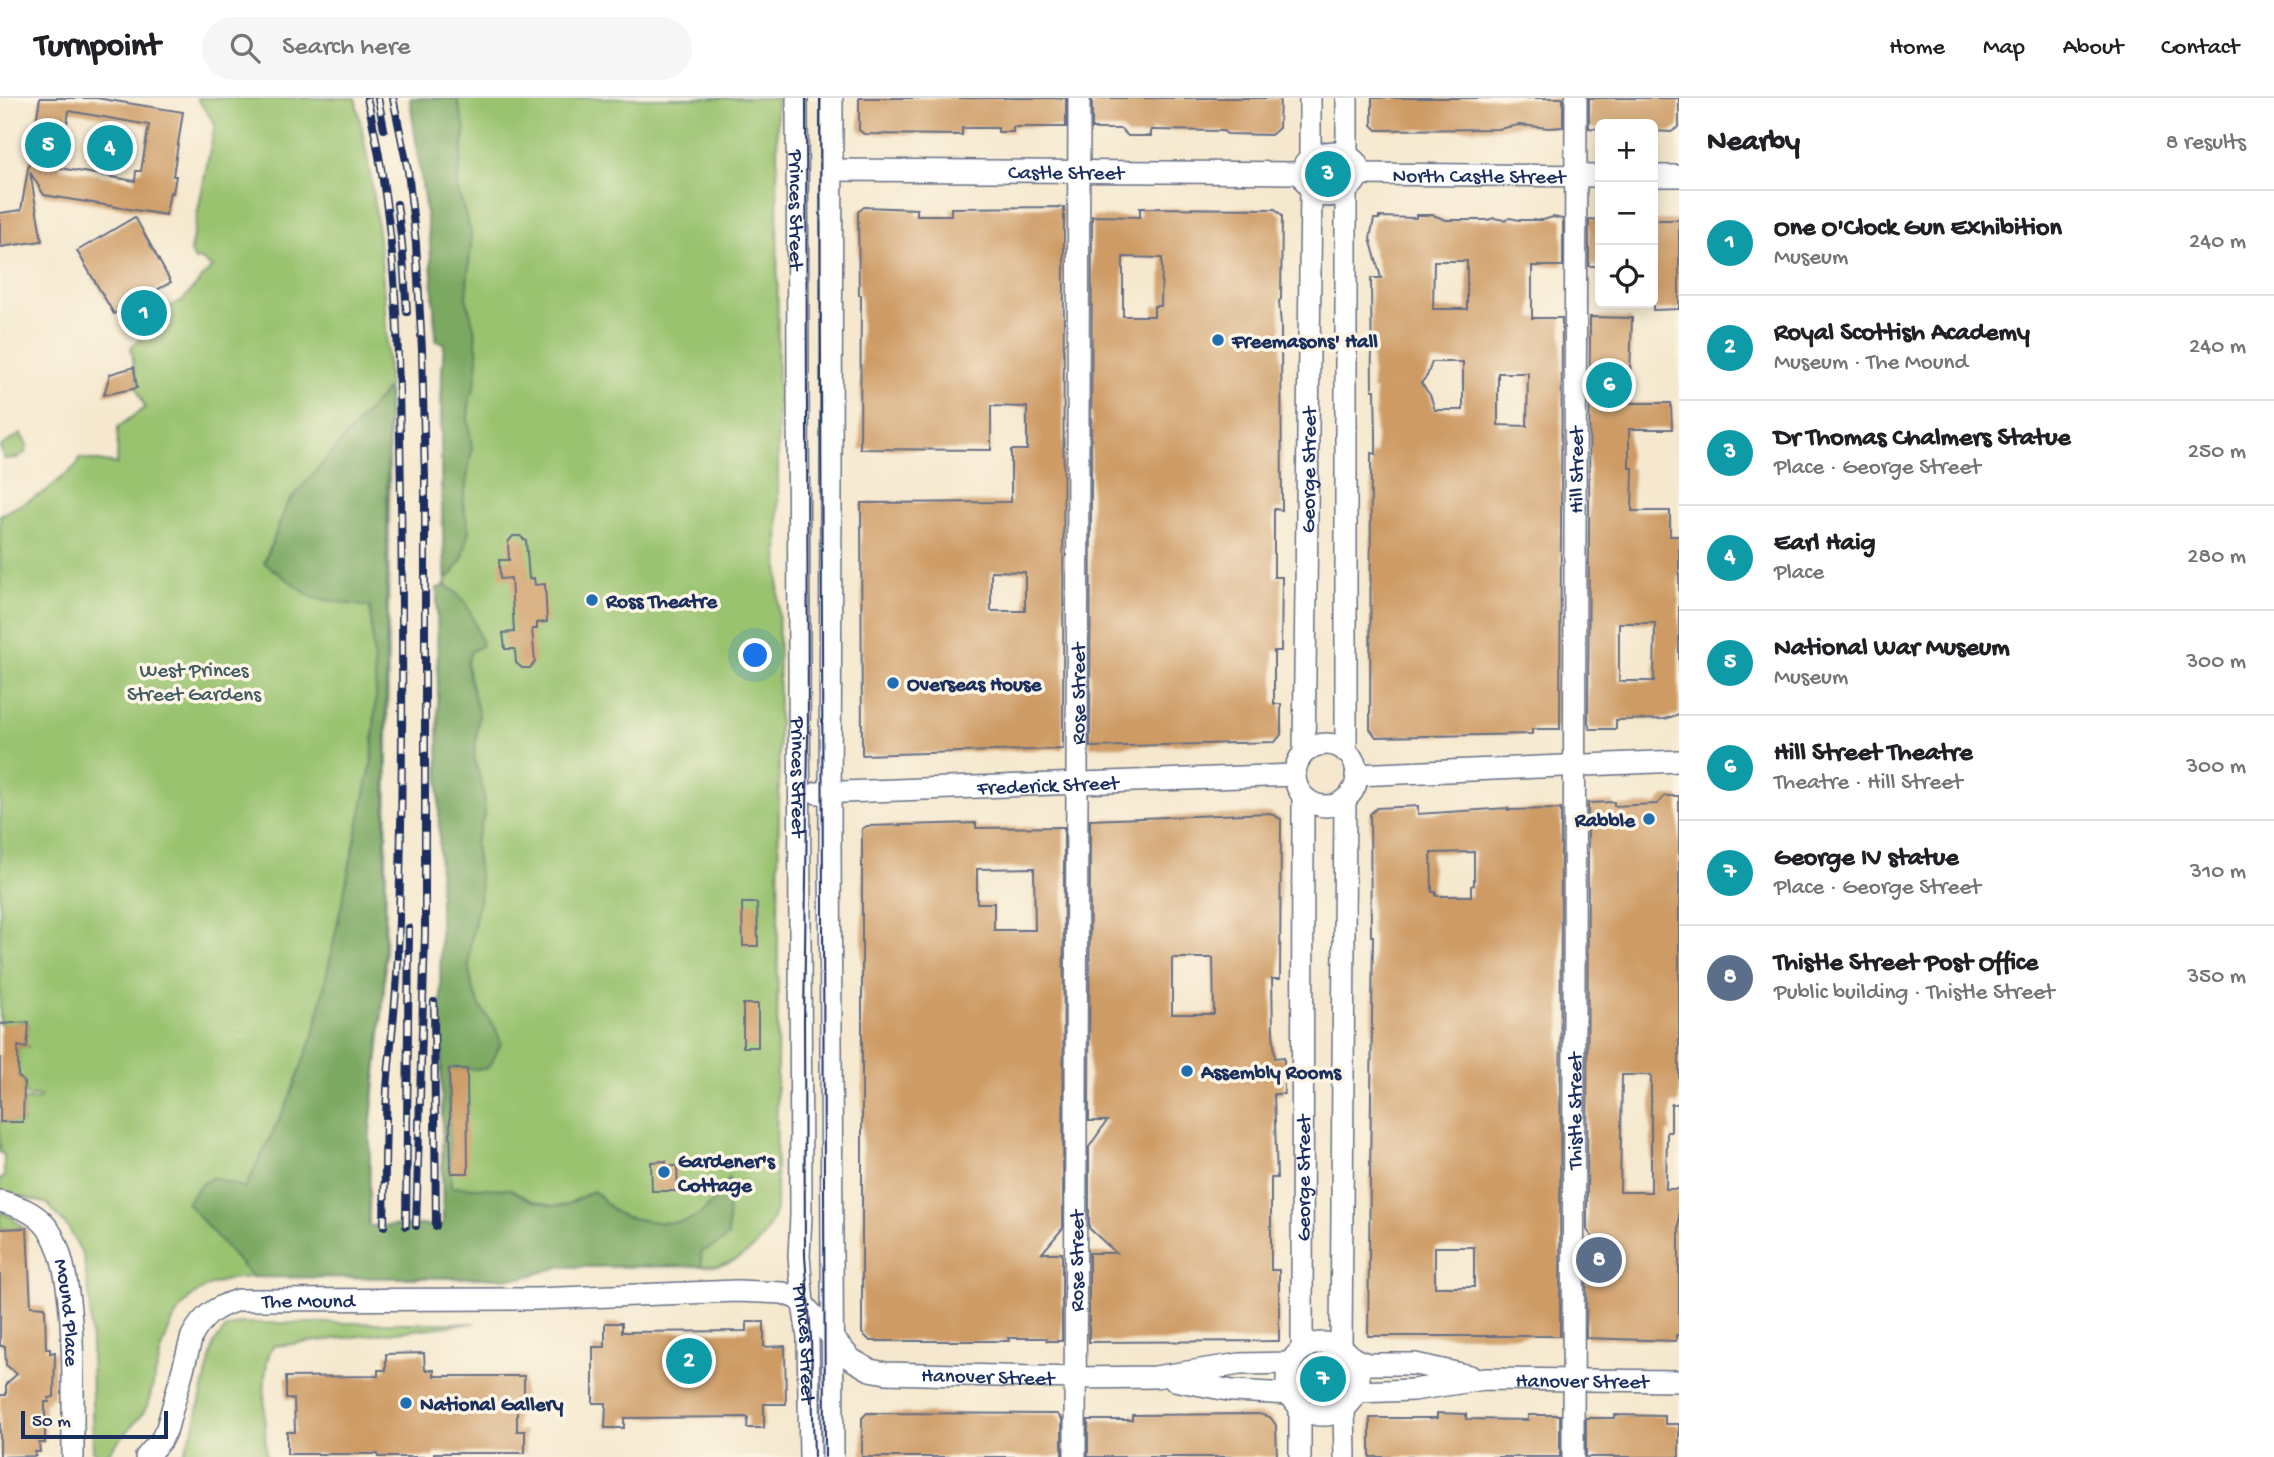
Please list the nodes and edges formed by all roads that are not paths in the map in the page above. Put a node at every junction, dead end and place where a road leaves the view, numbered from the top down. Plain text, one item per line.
1 (797, 98) edge
2 (832, 98) edge
3 (1079, 98) edge
4 (1310, 98) edge
5 (1347, 98) edge
6 (1576, 98) edge
7 (1352, 165) junction
8 (832, 170) junction
9 (1072, 172) junction
10 (1308, 173) junction
11 (1576, 176) junction
12 (1595, 176) edge
13 (1658, 176) edge
14 (1679, 176) edge
15 (1346, 192) junction
16 (1304, 752) junction
17 (1346, 752) junction
18 (1679, 761) edge
19 (1576, 765) junction
20 (1295, 775) junction
21 (1356, 775) junction
22 (1076, 785) junction
23 (801, 793) junction
24 (831, 793) junction
25 (1303, 796) junction
26 (1345, 799) junction
27 (0, 1201) edge
28 (803, 1304) junction
29 (833, 1339) junction
30 (1347, 1353) junction
31 (1296, 1356) junction
32 (1155, 1377) junction
33 (1075, 1378) junction
34 (1485, 1378) junction
35 (1573, 1380) junction
36 (1679, 1381) edge
37 (1295, 1400) junction
38 (1350, 1400) junction
39 (74, 1457) edge
40 (146, 1457) edge
41 (810, 1457) edge
42 (833, 1457) edge
43 (1074, 1457) edge
44 (1300, 1457) edge
45 (1345, 1457) edge
46 (1573, 1457) edge

1 - 23 street, Princes Street
2 - 8 street, Princes Street
3 - 9 street, Rose Street
4 - 10 street, George Street
5 - 7 street
6 - 11 street, Hill Street
7 - 10 street
7 - 11 street, North Castle Street
7 - 15 street
8 - 9 street, Castle Street
8 - 24 street, Princes Street
9 - 10 street, Castle Street
9 - 22 street, Rose Street
10 - 15 street
10 - 16 street, George Street
11 - 12 street, North Castle Street
11 - 19 street, Hill Street
13 - 14 street
15 - 17 street, George Street
16 - 17 street
16 - 20 street, George Street
17 - 21 street, George Street
18 - 19 street
19 - 21 street
19 - 35 street, Thistle Street
20 - 22 street, Frederick Street
20 - 25 street, George Street
21 - 26 street, George Street
22 - 24 street, Frederick Street
22 - 33 street, Rose Street
23 - 24 street, Frederick Street
23 - 28 street, Princes Street
24 - 29 street, Princes Street
25 - 26 street
25 - 31 street, George Street
26 - 30 street, George Street
27 - 39 street, Mound Place
28 - 29 street, The Mound
28 - 40 street, The Mound
28 - 41 street, Princes Street
29 - 33 street, Hanover Street
29 - 42 street, Princes Street
30 - 31 street
30 - 34 street, Hanover Street
30 - 38 street, George Street
31 - 32 street, Hanover Street
31 - 37 street, George Street
32 - 33 street, Hanover Street
32 - 37 street, Hanover Street
33 - 43 street, Rose Street
34 - 35 street, Hanover Street
34 - 38 street, Hanover Street
35 - 36 street, Hanover Street
35 - 46 street, Thistle Street
37 - 38 street
37 - 44 street, George Street
38 - 45 street, George Street

